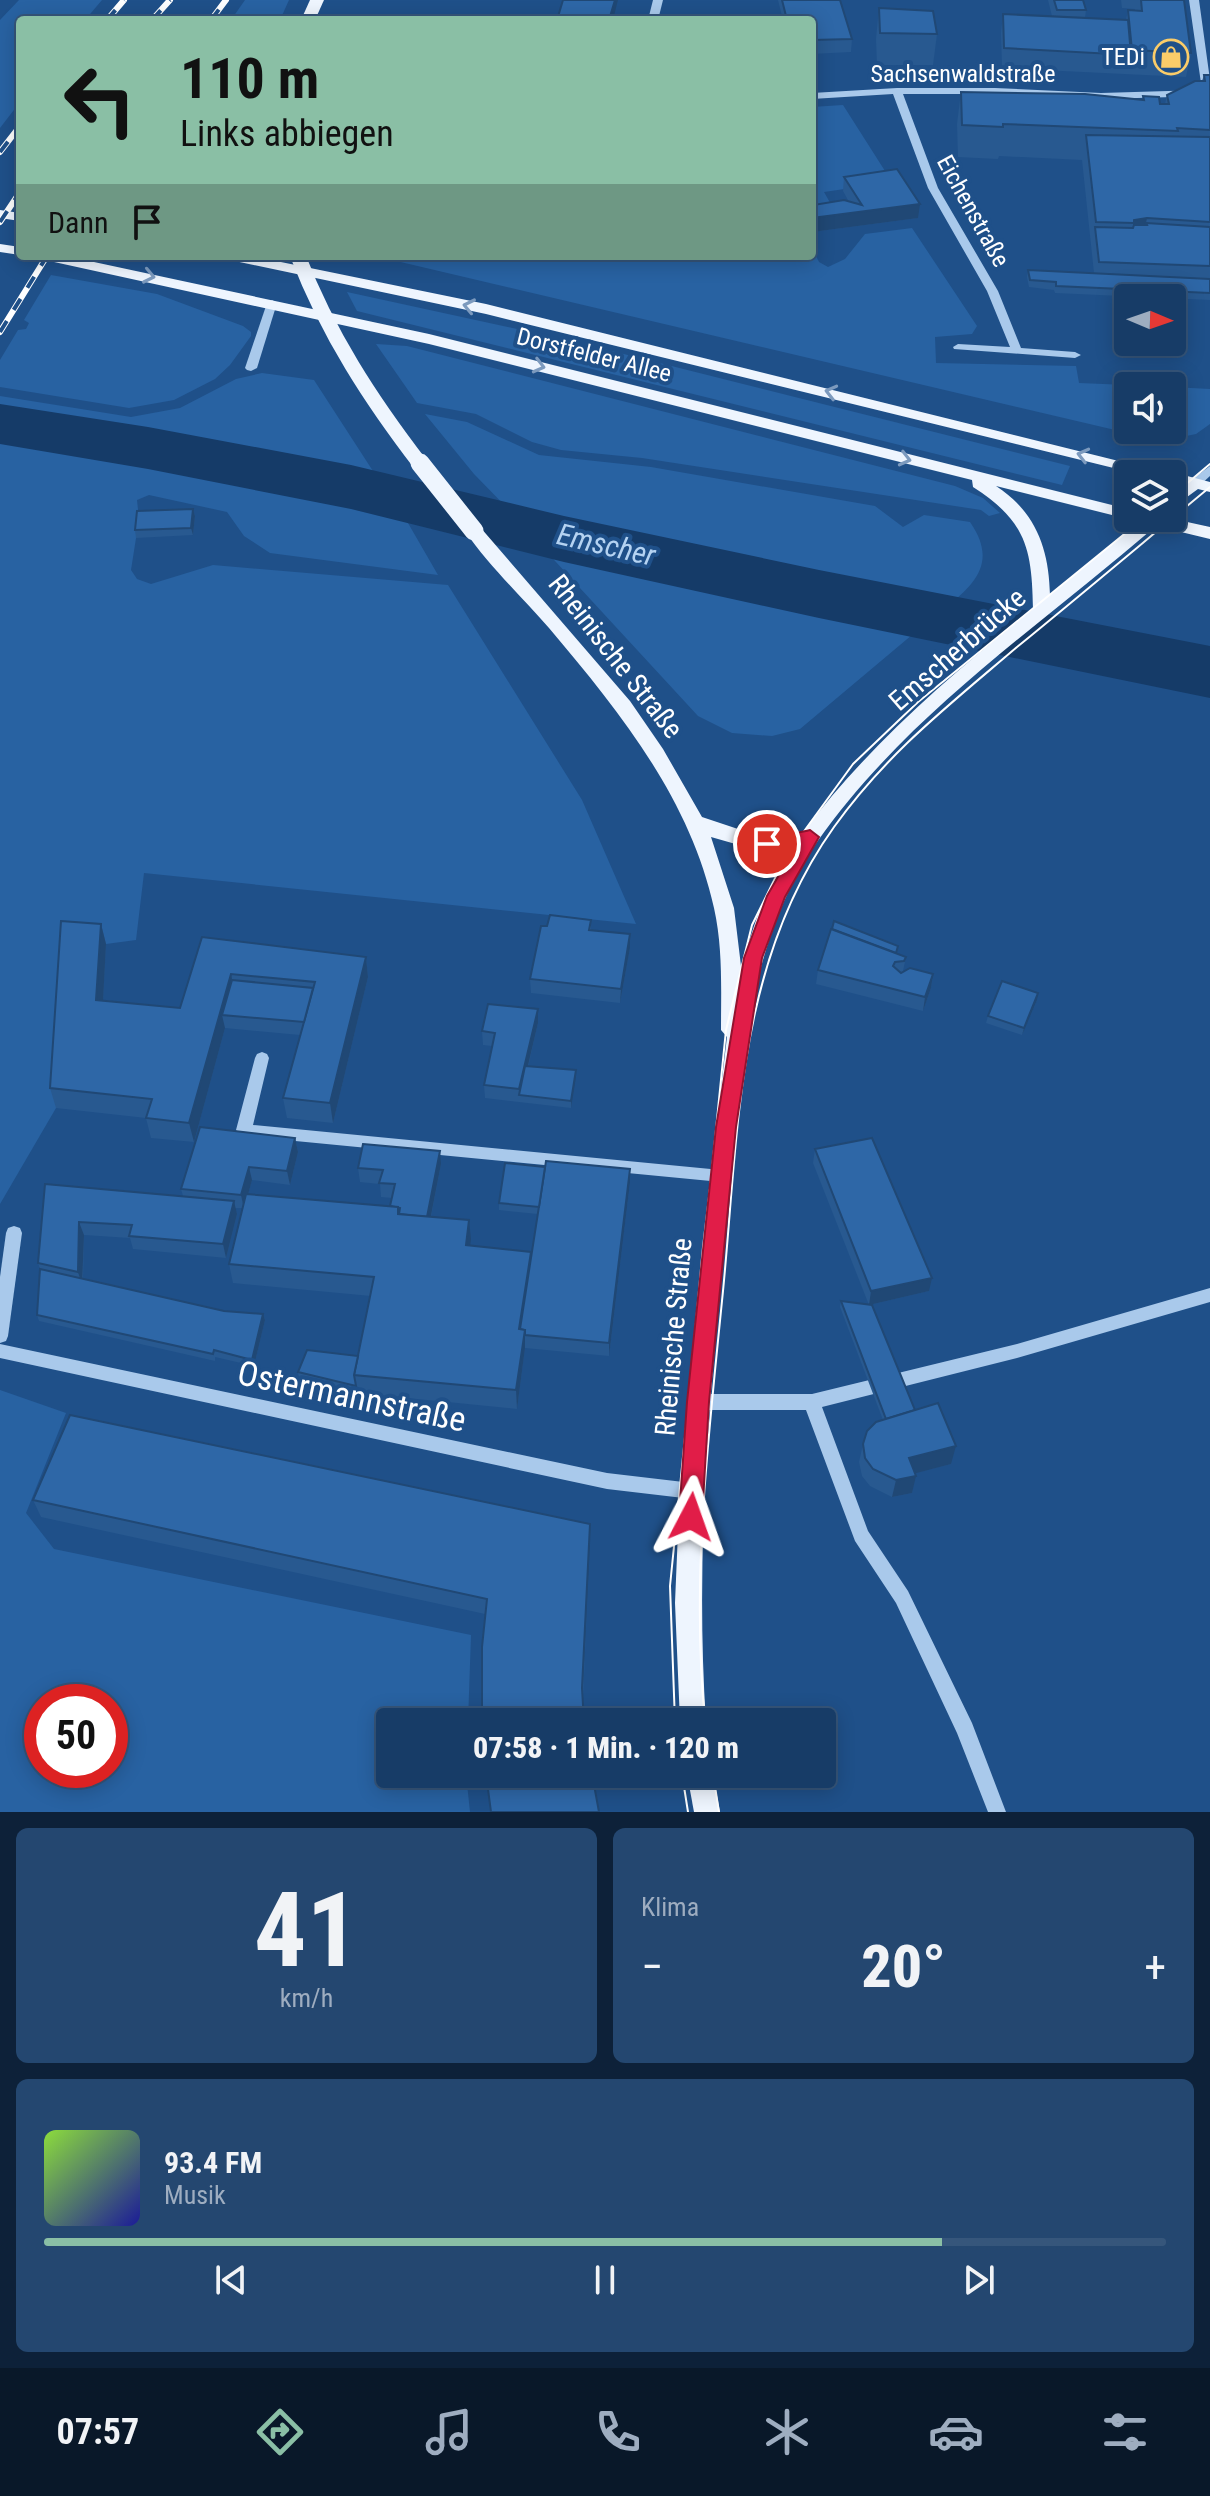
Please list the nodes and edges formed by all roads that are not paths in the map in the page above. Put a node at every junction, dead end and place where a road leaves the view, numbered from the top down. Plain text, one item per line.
1 (1194, 0) edge
2 (897, 91) junction
3 (1208, 92) edge
4 (816, 96) edge
5 (64, 260) edge
6 (249, 260) edge
7 (299, 260) edge
8 (272, 303) junction
9 (958, 347) dead end
10 (1016, 349) junction
11 (1075, 355) dead end
12 (251, 368) dead end
13 (1114, 463) edge
14 (1210, 470) edge
15 (961, 473) junction
16 (1203, 485) edge
17 (1114, 511) edge
18 (1186, 527) edge
19 (1138, 532) edge
20 (1210, 533) edge
21 (1042, 613) junction
22 (697, 823) junction
23 (810, 837) junction
24 (262, 1058) dead end
25 (729, 1103) junction
26 (721, 1176) junction
27 (14, 1233) dead end
28 (1210, 1295) edge
29 (0, 1336) edge
30 (0, 1351) edge
31 (698, 1402) junction
32 (812, 1402) junction
33 (692, 1491) junction
34 (692, 1708) edge
35 (703, 1788) edge
36 (707, 1812) edge
37 (997, 1812) edge

1 - 3 street
2 - 3 street, Sachsenwaldstraße
2 - 4 street, Sachsenwaldstraße
2 - 10 street, Eichenstraße
5 -> 8 main road, Dorstfelder Allee
13 -> 6 main road, Dorstfelder Allee
7 - 22 main road, Rheinische Straße, bridge
8 - 12 street
8 -> 15 main road, Dorstfelder Allee
9 - 10 street
10 - 11 street
14 - 16 street
15 - 17 main road, Dorstfelder Allee
15 - 21 main road
18 - 20 main road
19 - 21 main road, Emscherbrücke
21 - 23 main road, Emscherbrücke
22 - 23 main road
22 - 25 main road, Rheinische Straße
23 - 25 main road, Rheinische Straße
24 - 26 street
25 - 26 main road, Rheinische Straße
26 - 31 main road, Rheinische Straße
27 - 29 street
28 - 32 street
30 - 33 street, Ostermannstraße
31 - 32 street
31 - 33 main road, Rheinische Straße
32 - 37 street
33 - 34 main road, Rheinische Straße
35 - 36 main road

